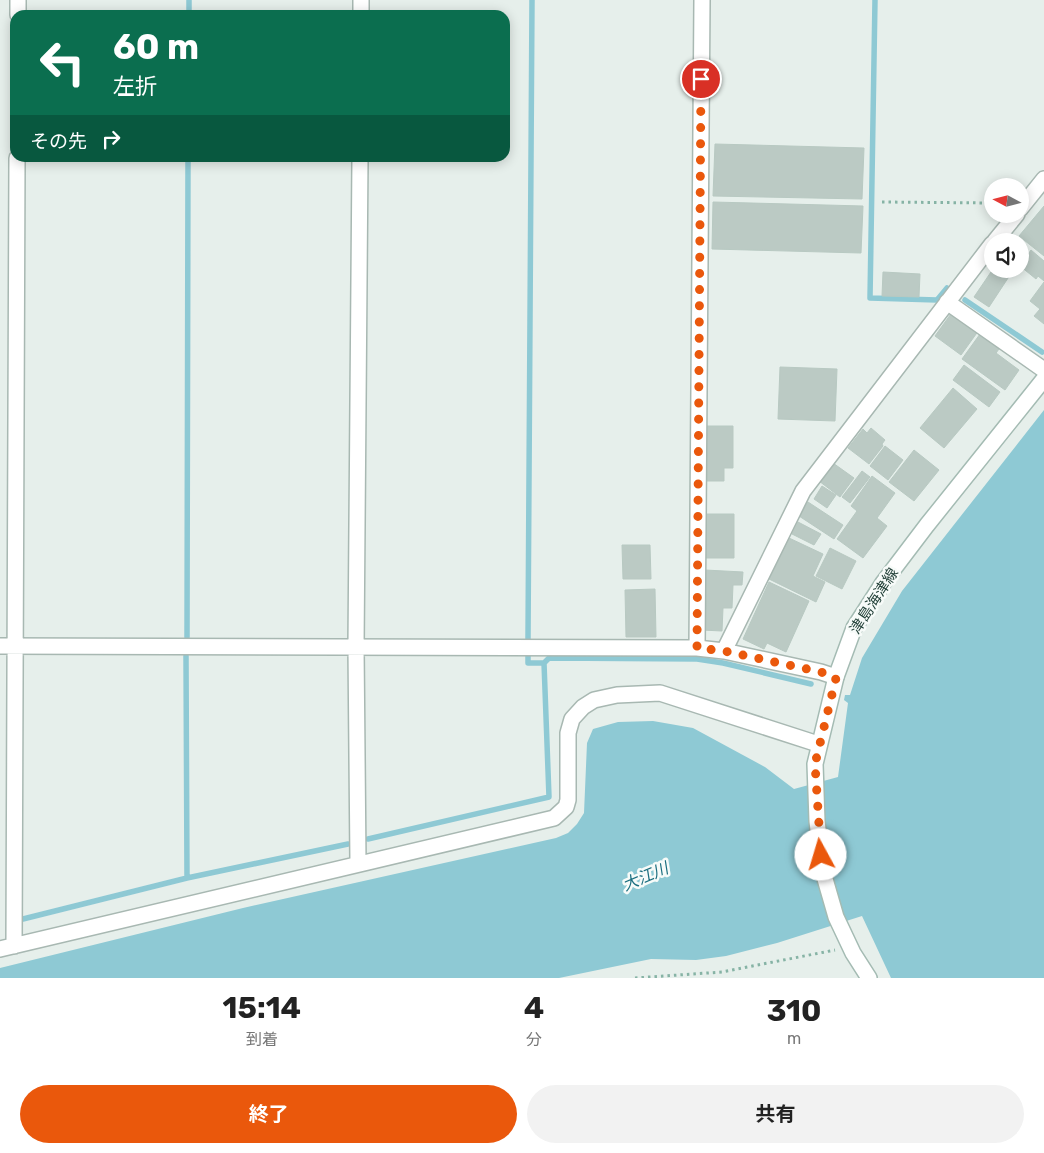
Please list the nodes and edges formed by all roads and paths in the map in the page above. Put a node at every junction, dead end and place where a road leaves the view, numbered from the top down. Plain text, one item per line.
1 (702, 0) edge
2 (17, 162) edge
3 (360, 162) edge
4 (1044, 179) edge
5 (1029, 198) edge
6 (882, 202) dead end
7 (984, 203) edge
8 (1010, 223) edge
9 (1002, 233) edge
10 (984, 254) edge
11 (947, 302) junction
12 (1044, 370) edge
13 (1044, 379) edge
14 (7, 646) edge
15 (356, 647) junction
16 (697, 648) junction
17 (724, 651) junction
18 (836, 678) junction
19 (818, 744) junction
20 (358, 863) junction
21 (7, 947) edge
22 (839, 949) dead end
23 (867, 975) edge
24 (636, 978) edge

1 - 16 street
2 - 14 street
3 - 15 street
4 - 5 street
6 - 7 path
8 - 9 street
10 - 11 street
11 - 12 street
11 - 17 street
13 - 18 street, 津島海津線
14 - 15 street
14 - 21 street
15 - 16 street
15 - 20 street
16 - 17 street
17 - 18 street
18 - 19 street, 津島海津線
19 - 20 street
19 - 23 street, 津島海津線
20 - 21 street
22 - 24 path

